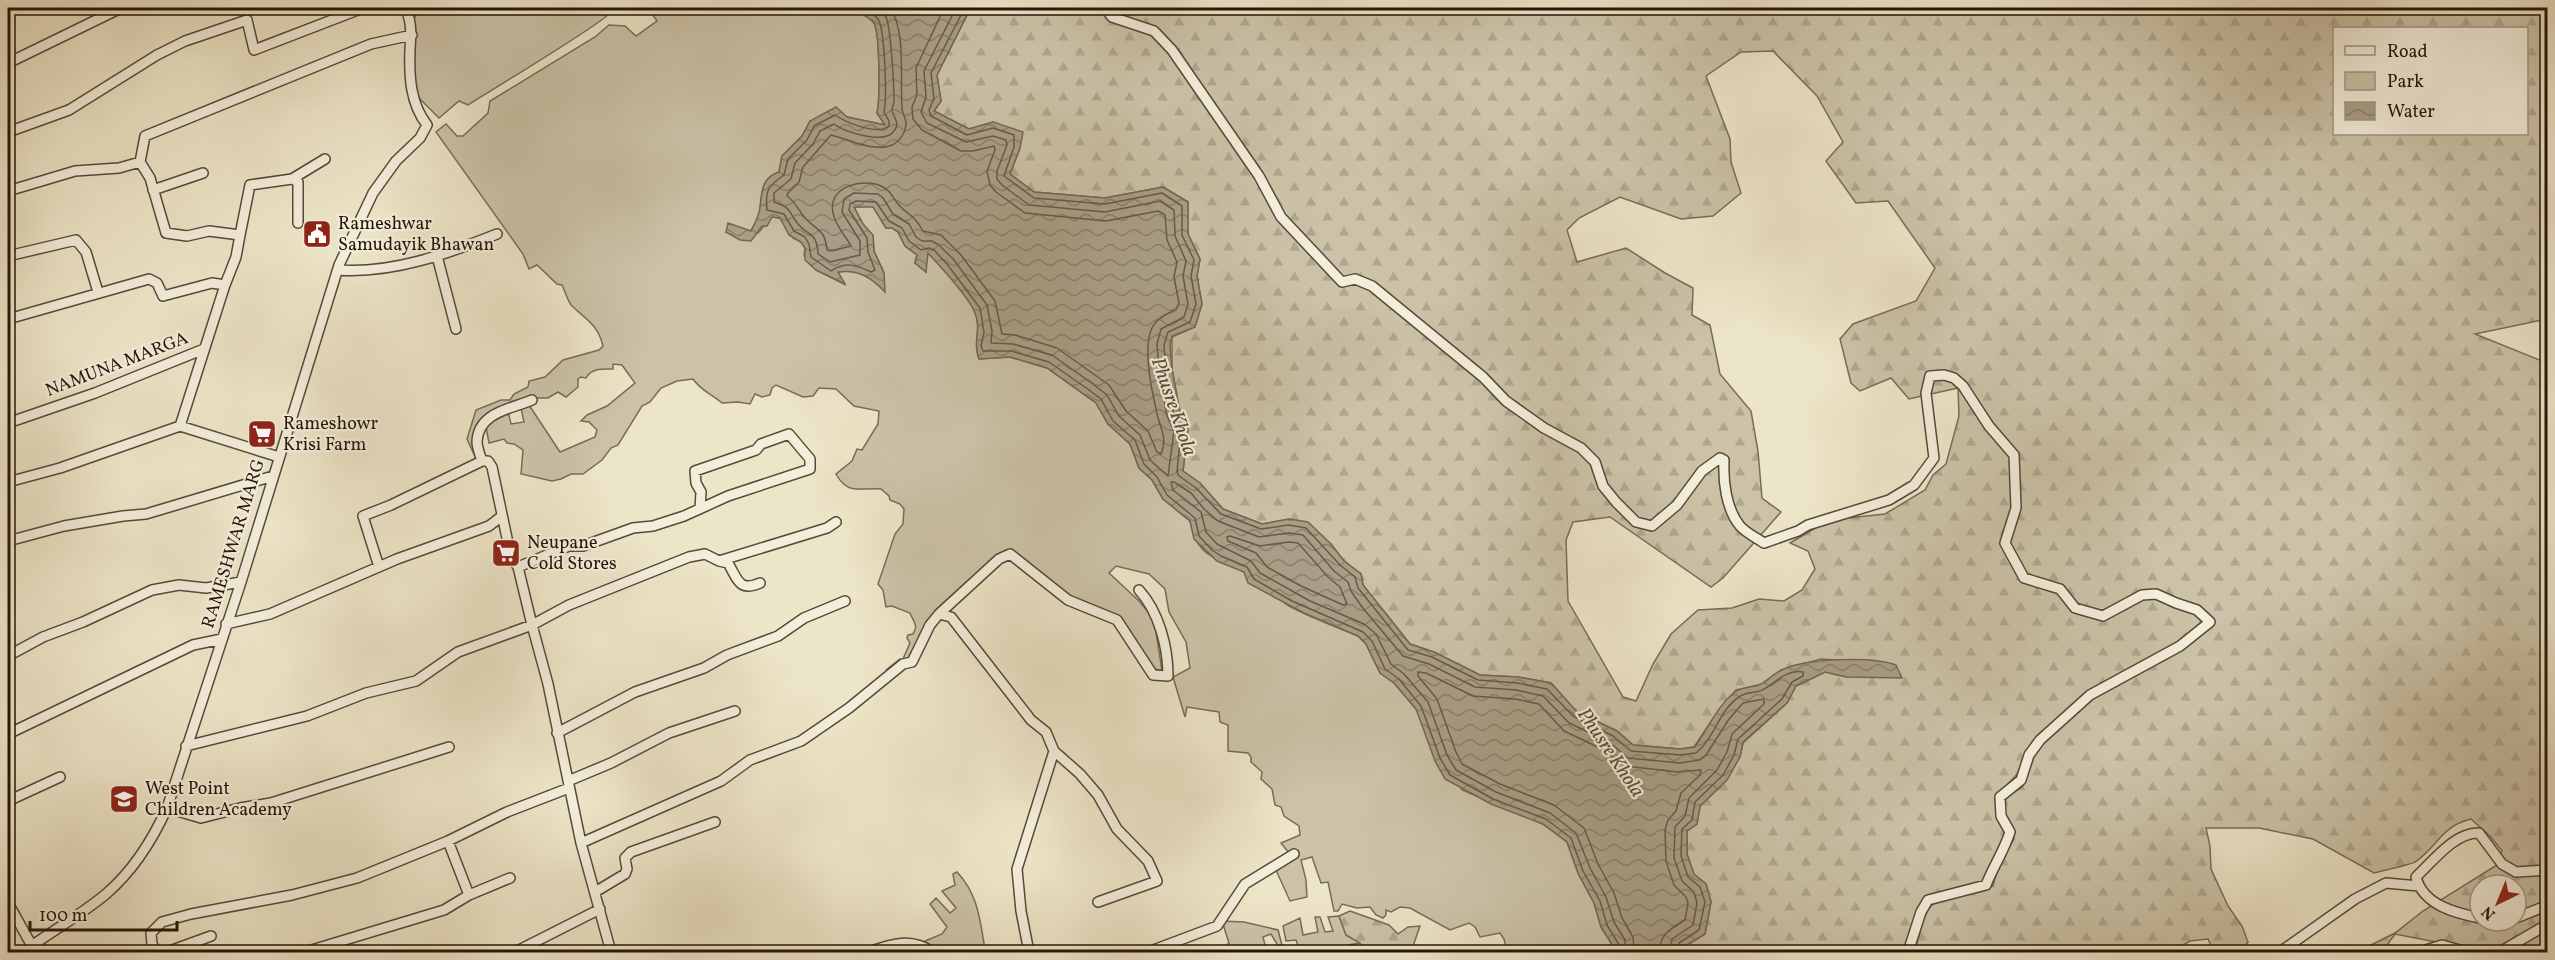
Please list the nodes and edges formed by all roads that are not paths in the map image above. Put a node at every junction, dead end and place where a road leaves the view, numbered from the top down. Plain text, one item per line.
1 (121, 8) edge
2 (363, 8) edge
3 (405, 8) edge
4 (1105, 8) edge
5 (412, 35) junction
6 (8, 63) edge
7 (8, 132) edge
8 (325, 159) dead end
9 (140, 162) junction
10 (203, 173) dead end
11 (292, 179) junction
12 (153, 190) junction
13 (8, 191) edge
14 (298, 223) dead end
15 (497, 234) dead end
16 (240, 235) junction
17 (8, 256) edge
18 (437, 256) junction
19 (338, 270) junction
20 (225, 285) junction
21 (98, 292) junction
22 (8, 319) edge
23 (456, 329) dead end
24 (204, 349) junction
25 (532, 400) dead end
26 (8, 423) edge
27 (180, 426) junction
28 (279, 457) junction
29 (482, 461) junction
30 (273, 476) junction
31 (8, 482) edge
32 (700, 509) junction
33 (502, 516) junction
34 (836, 522) dead end
35 (8, 541) edge
36 (719, 561) junction
37 (379, 567) junction
38 (518, 567) junction
39 (241, 582) junction
40 (760, 583) dead end
41 (1139, 590) dead end
42 (845, 601) dead end
43 (939, 614) junction
44 (226, 624) junction
45 (532, 625) junction
46 (222, 639) junction
47 (8, 656) edge
48 (735, 711) dead end
49 (557, 733) junction
50 (8, 734) edge
51 (186, 746) junction
52 (449, 747) dead end
53 (1054, 751) junction
54 (60, 777) dead end
55 (569, 785) junction
56 (8, 801) edge
57 (167, 808) junction
58 (715, 822) dead end
59 (448, 841) junction
60 (580, 843) junction
61 (1294, 854) dead end
62 (2547, 870) edge
63 (510, 878) dead end
64 (2419, 886) junction
65 (595, 891) junction
66 (469, 895) junction
67 (8, 903) edge
68 (1098, 903) dead end
69 (2547, 905) edge
70 (600, 909) junction
71 (2528, 913) edge
72 (2468, 915) edge
73 (2547, 924) edge
74 (211, 936) dead end
75 (32, 946) junction
76 (23, 952) edge
77 (156, 952) edge
78 (166, 952) edge
79 (305, 952) edge
80 (515, 952) edge
81 (611, 952) edge
82 (869, 952) edge
83 (932, 952) edge
84 (1029, 952) edge
85 (1148, 952) edge
86 (1908, 952) edge
87 (2280, 952) edge
88 (2420, 952) edge
89 (2467, 952) edge
90 (2483, 952) edge

1 - 6 street
2 - 7 street
3 - 5 street, RAMESHWAR MARG
4 - 86 street
5 - 9 street
5 - 19 street, RAMESHWAR MARG
8 - 11 street
9 - 12 street
9 - 13 street
10 - 12 street
11 - 14 street
11 - 16 street
12 - 16 street
15 - 18 street
16 - 20 street
17 - 21 street
18 - 19 street
18 - 23 street
19 - 28 street, RAMESHWAR MARG
20 - 21 street
20 - 24 street
21 - 22 street
24 - 26 street, NAMUNA MARGA
24 - 27 street
25 - 29 street
27 - 28 street
27 - 31 street
28 - 30 street, RAMESHWAR MARG
29 - 33 street
29 - 37 street
30 - 35 street
30 - 39 street, RAMESHWAR MARG
32 - 32 street
32 - 38 street
33 - 37 street
33 - 38 street
34 - 36 street
36 - 40 street
36 - 45 street
37 - 44 street
38 - 45 street
39 - 44 street, RAMESHWAR MARG
39 - 47 street
41 - 43 street
42 - 49 street
43 - 53 street
43 - 60 street
44 - 46 street, RAMESHWAR MARG
45 - 49 street
45 - 51 street
46 - 50 street
46 - 51 street, RAMESHWAR MARG
48 - 55 street
49 - 55 street
51 - 57 street, RAMESHWAR MARG
52 - 57 street
53 - 68 street
53 - 84 street
54 - 56 street
55 - 59 street
55 - 60 street
57 - 75 street, RAMESHWAR MARG
58 - 65 street
59 - 66 street
59 - 77 street
60 - 65 street
61 - 85 street
62 - 64 street
63 - 66 street
64 - 72 street
64 - 87 street
65 - 70 street
66 - 79 street
67 - 75 street
69 - 71 street
70 - 80 street
70 - 81 street
73 - 90 street
74 - 78 street
75 - 76 street, RAMESHWAR MARG
82 - 83 street
88 - 89 street

